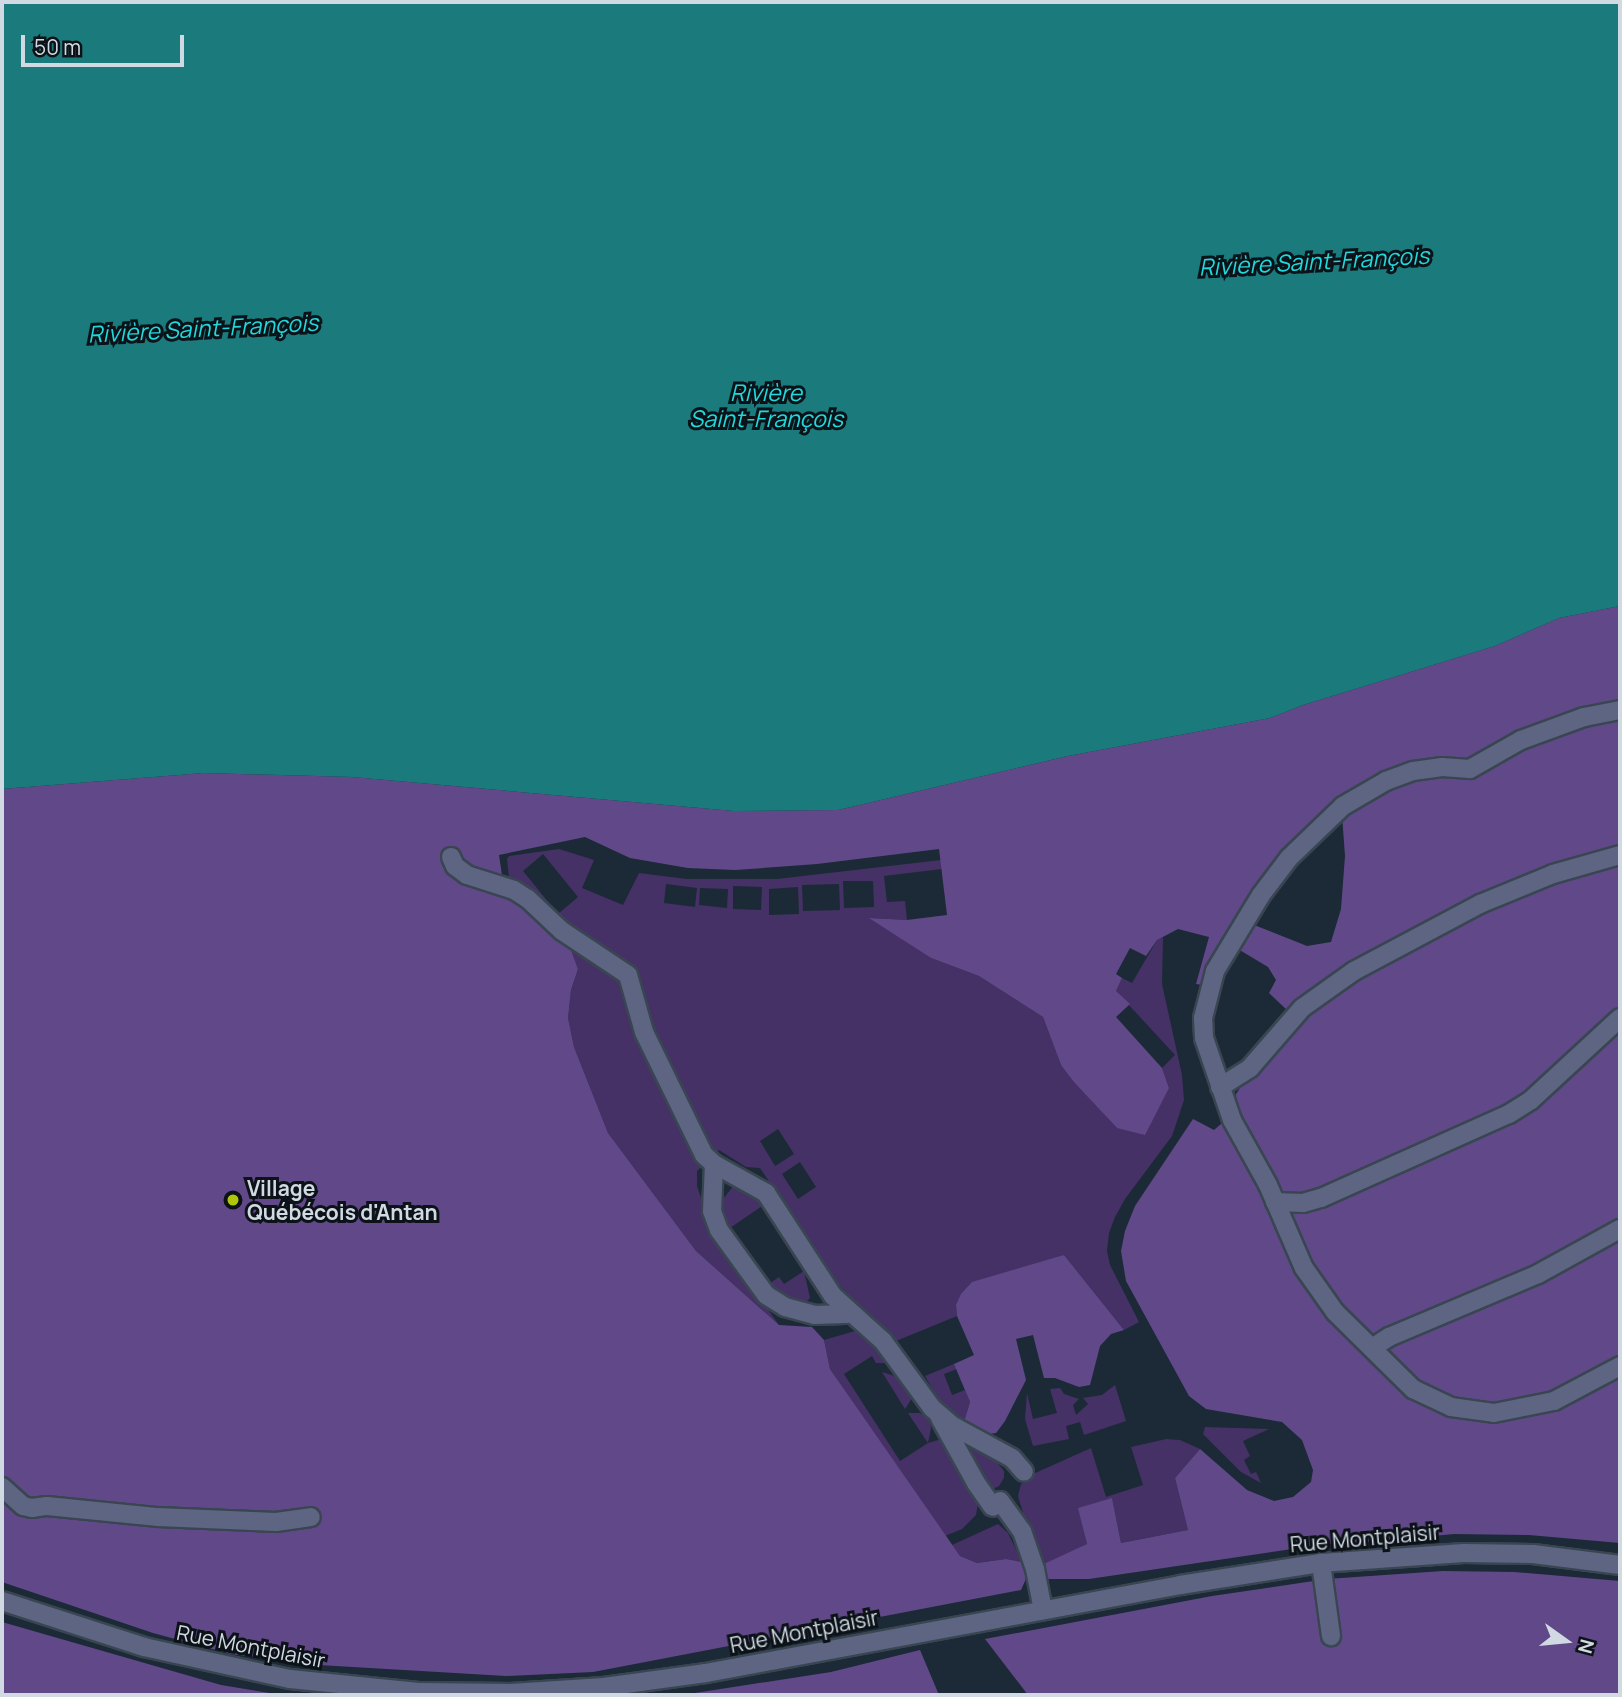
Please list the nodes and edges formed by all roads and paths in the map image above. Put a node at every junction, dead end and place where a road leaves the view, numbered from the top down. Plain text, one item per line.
1 (1620, 710) edge
2 (1620, 855) edge
3 (452, 857) dead end
4 (1620, 1018) edge
5 (1220, 1087) junction
6 (714, 1164) junction
7 (1275, 1202) junction
8 (1620, 1229) edge
9 (852, 1314) junction
10 (1372, 1348) junction
11 (1620, 1366) edge
12 (939, 1415) junction
13 (1024, 1472) dead end
14 (2, 1487) edge
15 (311, 1517) dead end
16 (1321, 1563) junction
17 (1620, 1565) edge
18 (2, 1601) edge
19 (1043, 1610) junction
20 (1331, 1636) dead end

1 - 5 street
2 - 5 street
3 - 6 street
4 - 7 street
5 - 7 street
6 - 9 street
6 - 9 street
7 - 10 street
8 - 10 street
9 - 12 street
10 - 11 street
12 - 13 street
12 - 19 street
14 - 15 street
16 - 17 street, Rue Montplaisir
16 - 19 street, Rue Montplaisir
16 - 20 street
18 - 19 street, Rue Montplaisir

